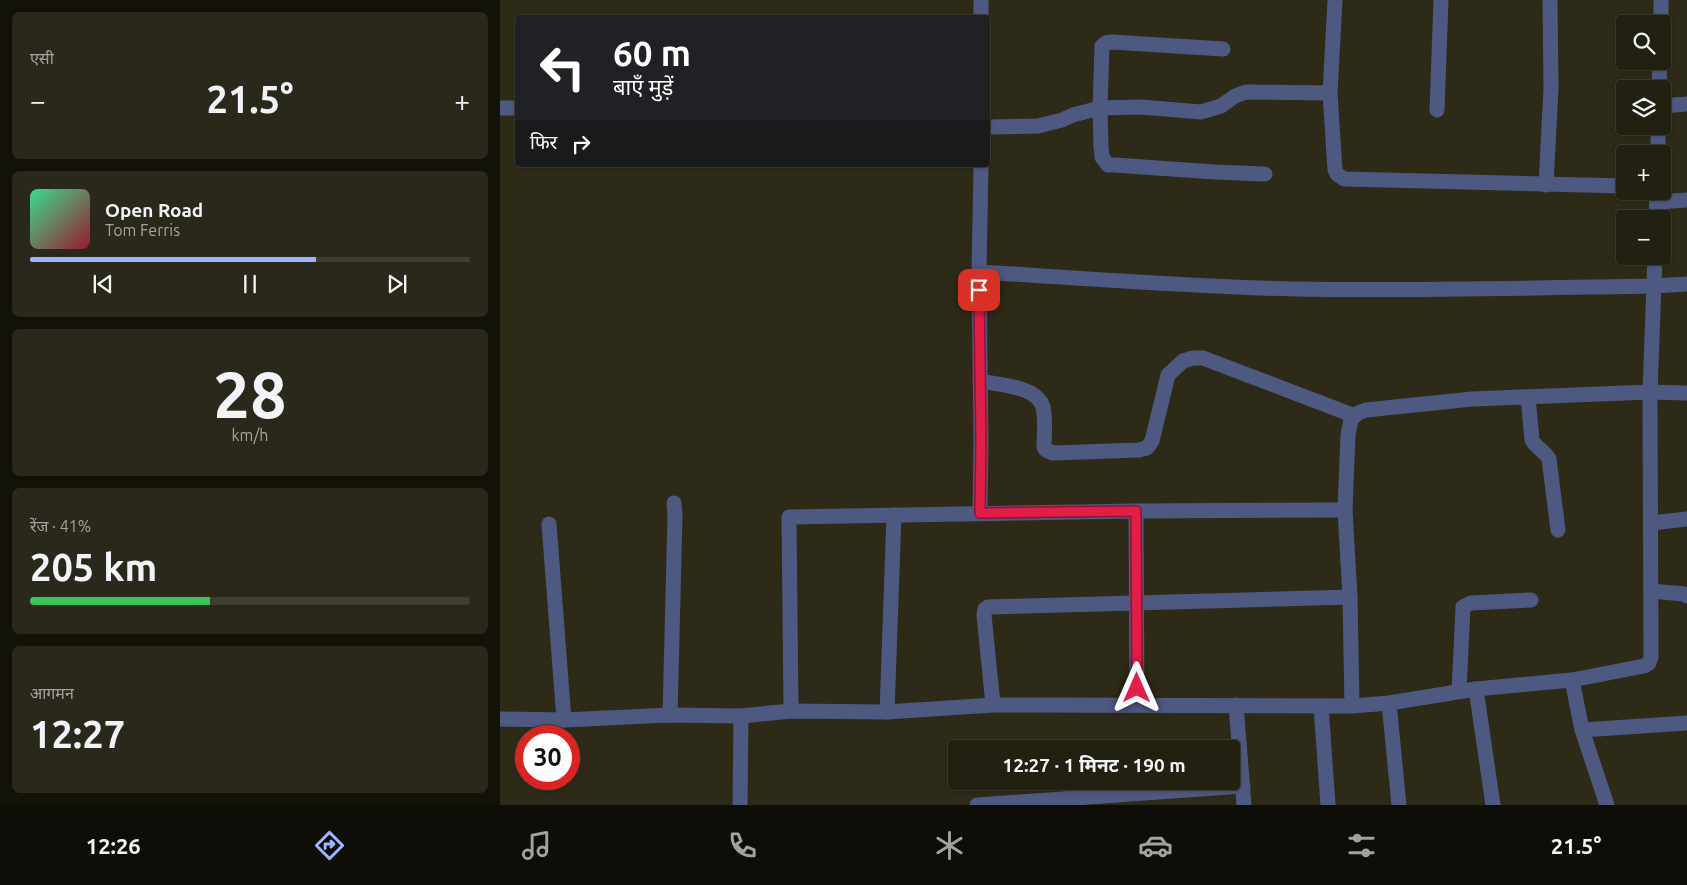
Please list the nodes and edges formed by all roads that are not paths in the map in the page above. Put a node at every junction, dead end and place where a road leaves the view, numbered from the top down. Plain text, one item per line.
1 (981, 0) edge
2 (1335, 0) edge
3 (1441, 0) edge
4 (1550, 0) edge
5 (1661, 0) edge
6 (981, 15) edge
7 (1661, 15) edge
8 (1223, 49) dead end
9 (1330, 93) junction
10 (1687, 104) edge
11 (1671, 105) edge
12 (500, 108) edge
13 (515, 108) edge
14 (1100, 108) junction
15 (1437, 110) dead end
16 (990, 127) edge
17 (981, 167) edge
18 (1265, 174) dead end
19 (1546, 185) junction
20 (1616, 186) edge
21 (1671, 198) edge
22 (1687, 200) edge
23 (1655, 265) edge
24 (979, 272) junction
25 (1687, 284) edge
26 (1654, 286) junction
27 (980, 381) junction
28 (1650, 392) junction
29 (1687, 393) edge
30 (1528, 397) junction
31 (1355, 416) junction
32 (674, 503) dead end
33 (1345, 510) junction
34 (1136, 511) junction
35 (980, 513) junction
36 (894, 515) junction
37 (1687, 519) edge
38 (1651, 522) junction
39 (549, 524) dead end
40 (1558, 530) dead end
41 (1651, 591) junction
42 (1687, 596) edge
43 (1350, 597) junction
44 (1531, 600) dead end
45 (1136, 602) junction
46 (1572, 680) junction
47 (1476, 689) junction
48 (1459, 691) junction
49 (1390, 703) junction
50 (1137, 704) junction
51 (993, 705) junction
52 (1236, 706) junction
53 (1321, 706) junction
54 (1352, 706) junction
55 (791, 711) junction
56 (887, 712) junction
57 (670, 715) junction
58 (741, 716) junction
59 (500, 719) edge
60 (564, 720) junction
61 (1687, 723) edge
62 (1582, 730) junction
63 (1242, 786) junction
64 (740, 805) edge
65 (977, 805) edge
66 (1244, 805) edge
67 (1328, 805) edge
68 (1399, 805) edge
69 (1493, 805) edge
70 (1607, 805) edge

1 - 6 street
2 - 9 street
3 - 15 street
4 - 19 street
5 - 7 street
8 - 14 street
9 - 14 street
9 - 19 street
10 - 11 street
12 - 13 street
14 - 16 street
14 - 18 street
17 - 24 street
19 - 20 street
21 - 22 street
23 - 26 street
24 - 26 street
24 - 27 street
25 - 26 street
26 - 28 street
27 - 31 street
27 - 35 street
28 - 29 street
28 - 30 street
28 - 38 street
30 - 31 street
30 - 40 street
31 - 33 street
32 - 57 street
33 - 34 street
33 - 43 street
34 - 35 street
34 - 45 street
35 - 36 street
36 - 55 street
36 - 56 street
37 - 38 street
38 - 41 street
39 - 60 street
41 - 42 street
41 - 46 street
43 - 45 street
43 - 54 street
44 - 48 street
45 - 50 street
45 - 51 street
46 - 47 street
46 - 62 street
47 - 48 street
47 - 69 street
48 - 49 street
49 - 54 street
49 - 68 street
50 - 51 street
50 - 52 street
51 - 56 street
52 - 53 street
52 - 63 street
53 - 54 street
53 - 67 street
55 - 56 street
55 - 58 street
57 - 58 street
57 - 60 street
58 - 64 street
59 - 60 street
61 - 62 street
62 - 70 street
63 - 65 street
63 - 66 street

